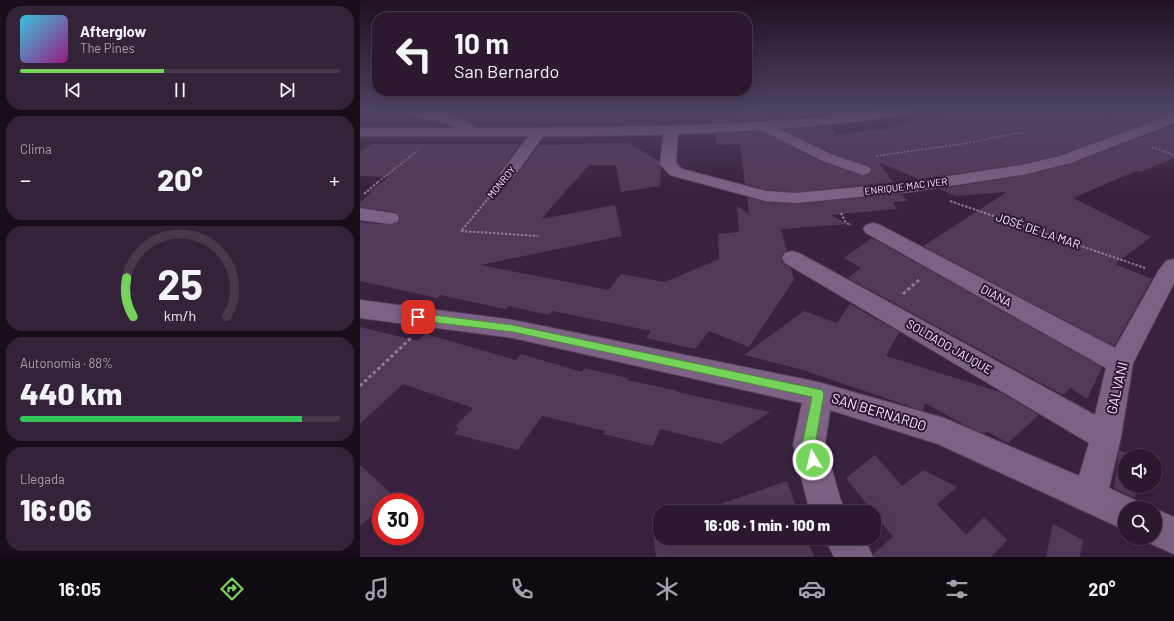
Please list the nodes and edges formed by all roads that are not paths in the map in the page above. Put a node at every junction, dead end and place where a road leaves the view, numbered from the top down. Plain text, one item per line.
1 (536, 136) edge
2 (670, 136) edge
3 (784, 136) edge
4 (1127, 136) edge
5 (863, 170) dead end
6 (507, 175) road end
7 (360, 214) edge
8 (390, 218) dead end
9 (873, 229) road end
10 (792, 258) dead end
11 (1172, 273) edge
12 (360, 310) edge
13 (1120, 363) junction
14 (818, 394) junction
15 (1106, 437) junction
16 (1090, 496) junction
17 (825, 505) edge
18 (1118, 510) edge
19 (1162, 530) edge
20 (1174, 536) edge
21 (847, 545) edge
22 (854, 557) edge

1 - 6 street, MONROY
2 - 4 street, ENRIQUE MAC IVER
3 - 5 street
7 - 8 street
9 - 13 street, DIANA
10 - 15 street, SOLDADO JAUQUE
11 - 13 street, GALVANI
12 - 14 street, SAN BERNARDO
13 - 15 street, GALVANI
14 - 16 street, SAN BERNARDO
14 - 17 street
15 - 16 street, GALVANI
16 - 18 street, SAN BERNARDO
19 - 20 street
21 - 22 street

